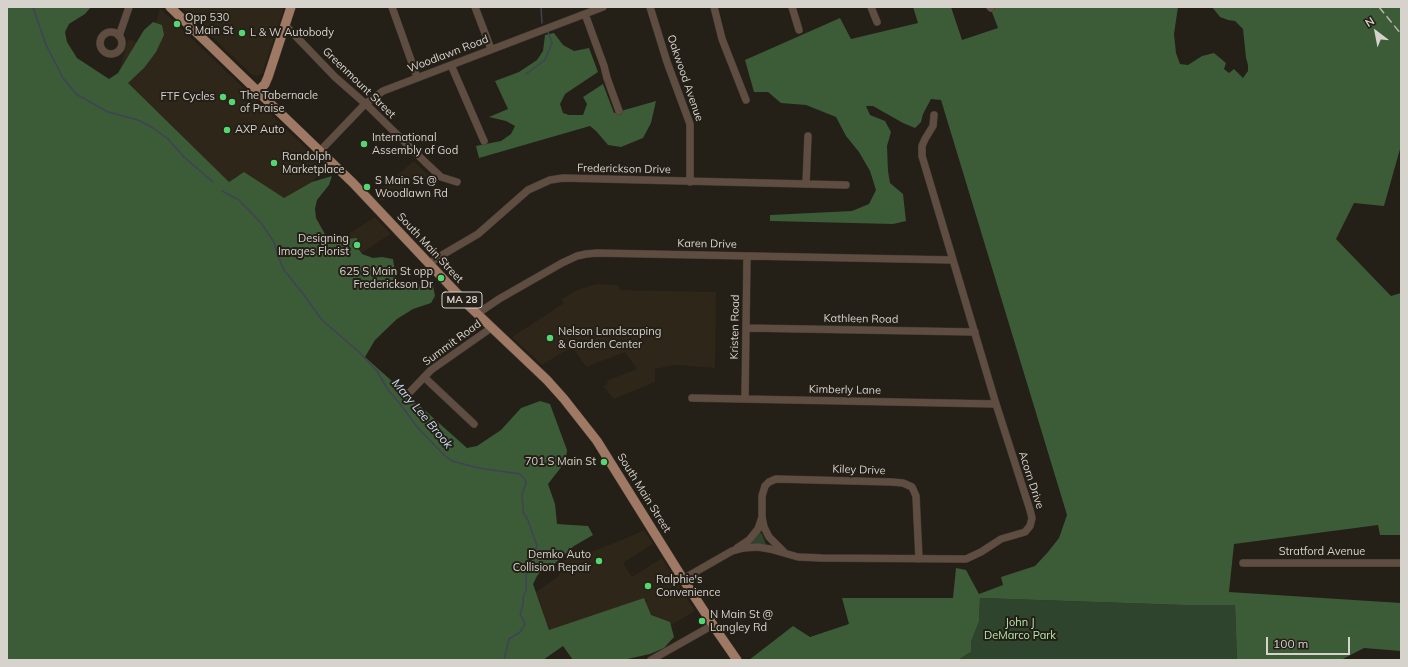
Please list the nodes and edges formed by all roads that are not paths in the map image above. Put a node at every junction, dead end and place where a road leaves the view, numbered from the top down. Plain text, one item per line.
1 (129, 7) edge
2 (170, 7) edge
3 (291, 7) edge
4 (392, 7) edge
5 (475, 7) edge
6 (581, 7) edge
7 (603, 7) edge
8 (650, 7) edge
9 (714, 7) edge
10 (792, 7) edge
11 (871, 7) edge
12 (584, 14) junction
13 (877, 22) dead end
14 (285, 25) junction
15 (799, 30) dead end
16 (119, 36) dead end
17 (491, 49) junction
18 (451, 64) junction
19 (417, 77) junction
20 (258, 91) junction
21 (746, 100) dead end
22 (365, 104) junction
23 (619, 111) dead end
24 (934, 115) dead end
25 (808, 136) dead end
26 (484, 141) dead end
27 (320, 151) junction
28 (457, 182) dead end
29 (690, 182) junction
30 (806, 184) junction
31 (846, 185) dead end
32 (747, 256) junction
33 (953, 260) junction
34 (429, 264) junction
35 (477, 314) junction
36 (491, 328) junction
37 (746, 328) junction
38 (975, 332) junction
39 (424, 377) junction
40 (408, 394) dead end
41 (692, 398) dead end
42 (745, 398) junction
43 (996, 404) junction
44 (474, 424) dead end
45 (762, 517) junction
46 (732, 551) junction
47 (786, 553) junction
48 (919, 559) junction
49 (1243, 563) dead end
50 (1401, 563) edge
51 (683, 579) junction
52 (713, 626) junction
53 (651, 660) edge
54 (737, 660) edge

1 - 16 street
2 - 20 main road, South Main Street / MA 28
3 - 14 main road
4 - 19 street
5 - 17 street
6 - 12 street
7 - 12 street, Woodlawn Road
8 - 29 street, Oakwood Avenue
9 - 21 street
10 - 15 street
11 - 13 street
12 - 17 street, Woodlawn Road
12 - 23 street
14 - 20 main road
14 - 22 street, Greenmount Street
17 - 18 street, Woodlawn Road
18 - 19 street, Woodlawn Road
18 - 26 street
19 - 22 street, Woodlawn Road
20 - 27 main road, South Main Street / MA 28
22 - 27 street, Woodlawn Road
22 - 28 street, Greenmount Street
24 - 33 street, Acorn Drive
25 - 30 street
27 - 34 main road, South Main Street / MA 28
29 - 30 street, Frederickson Drive
29 - 34 street, Frederickson Drive
30 - 31 street, Frederickson Drive
32 - 33 street, Karen Drive
32 - 35 street, Karen Drive
32 - 37 street, Kristen Road
33 - 38 street, Acorn Drive
34 - 35 main road, South Main Street / MA 28
35 - 36 main road, South Main Street / MA 28
36 - 39 street, Summit Road
36 - 51 main road, South Main Street / MA 28
37 - 38 street, Kathleen Road
37 - 42 street, Kristen Road
38 - 43 street, Acorn Drive
39 - 40 street, Summit Road
39 - 44 street
41 - 42 street, Kimberly Lane
42 - 43 street, Kimberly Lane
43 - 48 street, Acorn Drive
45 - 46 street, Kiley Drive
45 - 47 street, Kiley Drive
45 - 48 street, Kiley Drive
46 - 47 street, Acorn Drive
46 - 51 street, Acorn Drive
47 - 48 street, Acorn Drive
49 - 50 street, Stratford Avenue
51 - 52 main road, South Main Street / MA 28
52 - 53 street
52 - 54 main road, MA 28

